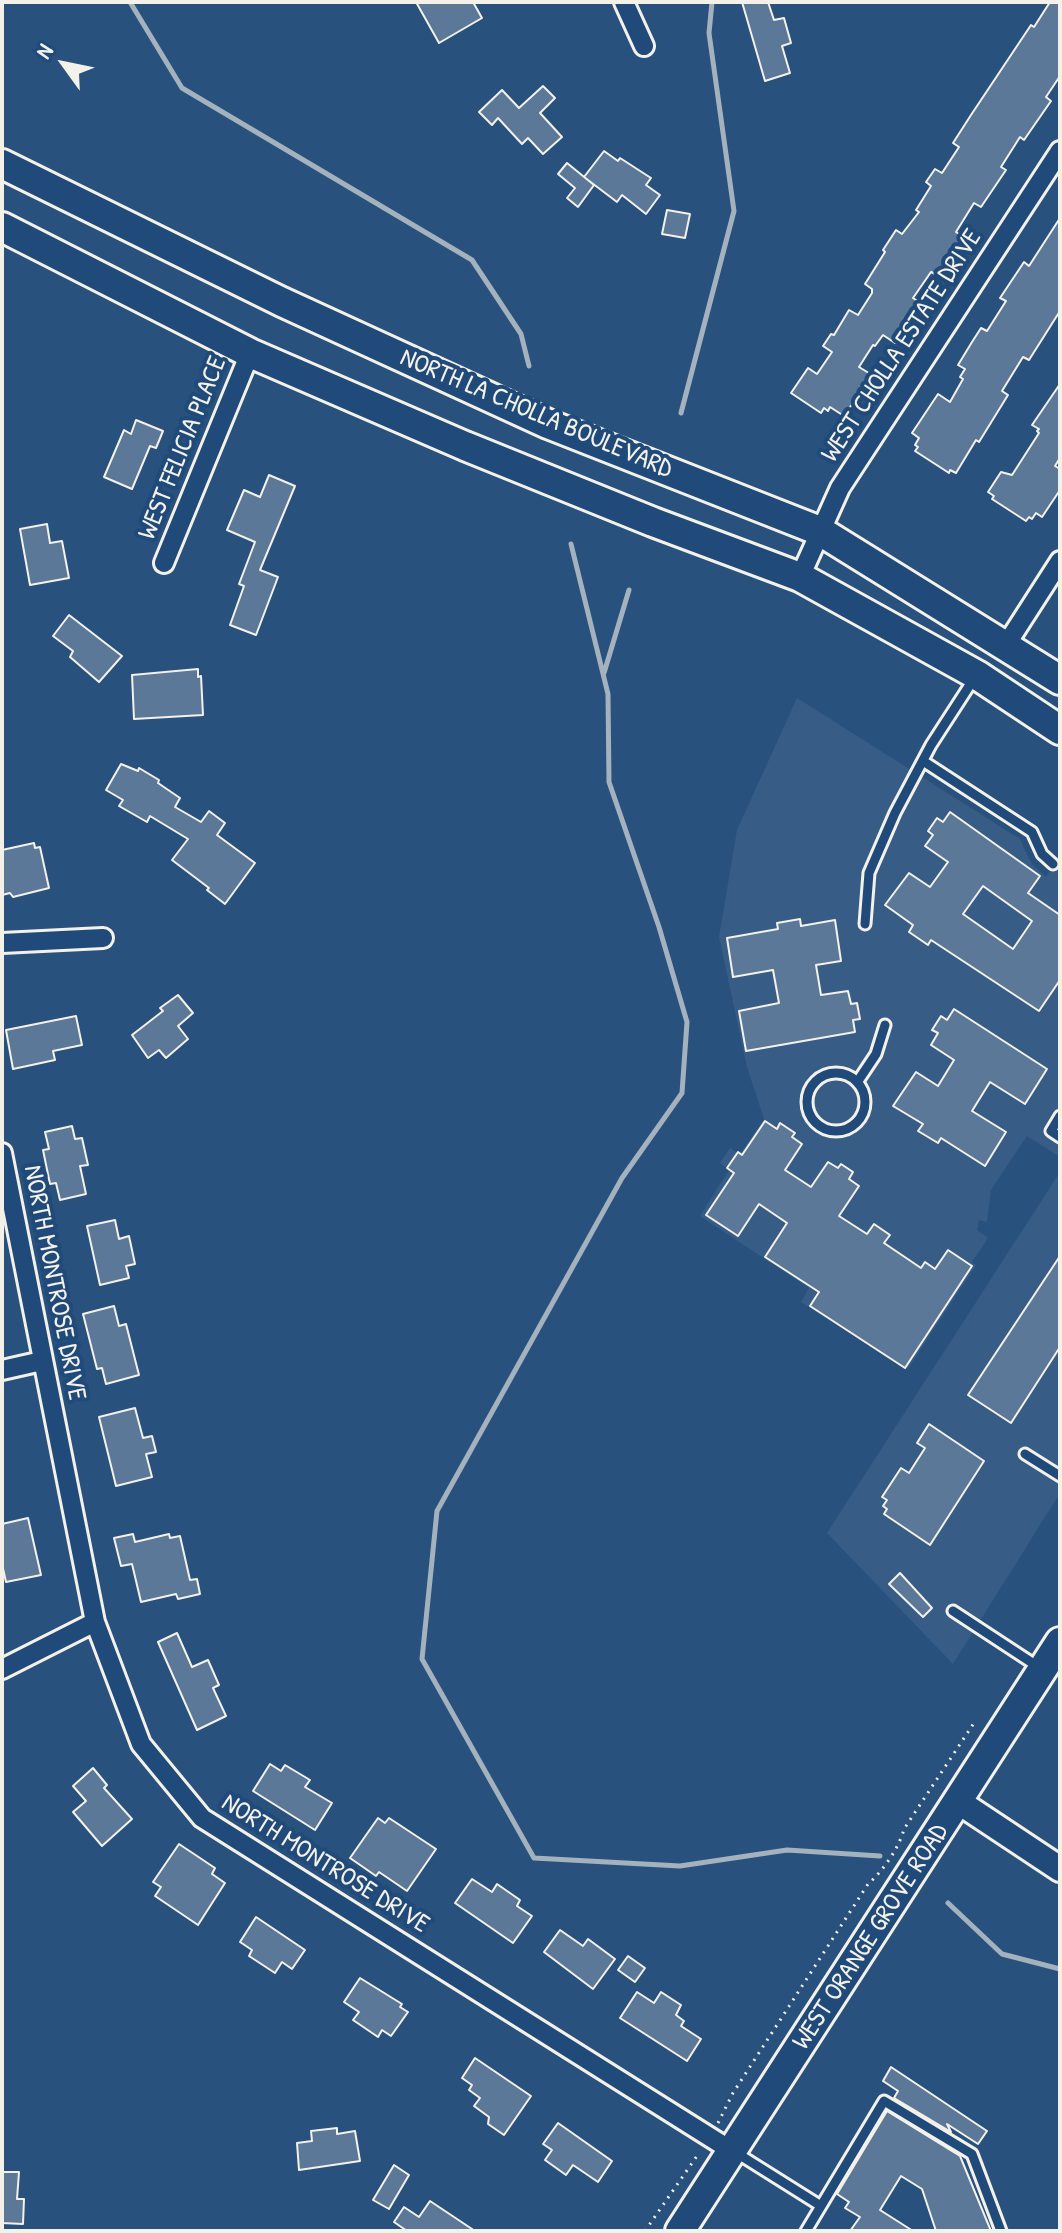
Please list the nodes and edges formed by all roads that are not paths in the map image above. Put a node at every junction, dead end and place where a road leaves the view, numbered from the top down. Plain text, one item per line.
1 (624, 2) edge
2 (644, 46) dead end
3 (1060, 151) edge
4 (2, 164) edge
5 (2, 227) edge
6 (250, 353) junction
7 (820, 531) junction
8 (1060, 561) edge
9 (164, 563) dead end
10 (800, 577) junction
11 (1006, 645) junction
12 (977, 675) junction
13 (1060, 680) edge
14 (1060, 730) edge
15 (923, 761) junction
16 (1053, 864) dead end
17 (865, 924) dead end
18 (103, 938) dead end
19 (2, 943) edge
20 (885, 1025) dead end
21 (858, 1081) junction
22 (1060, 1116) edge
23 (1060, 1137) edge
24 (2, 1153) edge
25 (42, 1361) junction
26 (2, 1370) edge
27 (1025, 1454) dead end
28 (1060, 1476) edge
29 (953, 1611) dead end
30 (95, 1622) junction
31 (1060, 1642) edge
32 (2, 1669) edge
33 (1043, 1670) junction
34 (959, 1802) junction
35 (1060, 1869) edge
36 (732, 2151) junction
37 (821, 2206) junction
38 (680, 2231) edge
39 (806, 2231) edge
40 (1001, 2231) edge

1 - 2 street
3 - 7 street, WEST CHOLLA ESTATE DRIVE
4 - 7 main road, NORTH LA CHOLLA BOULEVARD
5 - 6 main road, NORTH LA CHOLLA BOULEVARD
6 - 9 street, WEST FELICIA PLACE
6 - 10 main road, NORTH LA CHOLLA BOULEVARD
7 - 10 street, WEST CHOLLA ESTATE DRIVE
7 - 11 main road, NORTH LA CHOLLA BOULEVARD
8 - 11 street
10 - 12 main road, NORTH LA CHOLLA BOULEVARD
11 - 13 main road, NORTH LA CHOLLA BOULEVARD
12 - 14 main road, NORTH LA CHOLLA BOULEVARD
12 - 15 lane
15 - 16 lane
15 - 17 lane
18 - 19 street
20 - 21 lane
21 - 21 lane
22 - 23 lane
24 - 25 street, NORTH MONTROSE DRIVE
25 - 26 street
25 - 30 street, NORTH MONTROSE DRIVE
27 - 28 lane
29 - 33 lane
30 - 32 street
30 - 36 street, NORTH MONTROSE DRIVE
31 - 33 main road, WEST ORANGE GROVE ROAD
33 - 34 main road, WEST ORANGE GROVE ROAD
34 - 35 street
34 - 36 main road, WEST ORANGE GROVE ROAD
36 - 37 lane
36 - 38 main road, WEST ORANGE GROVE ROAD
37 - 39 lane
37 - 40 lane

